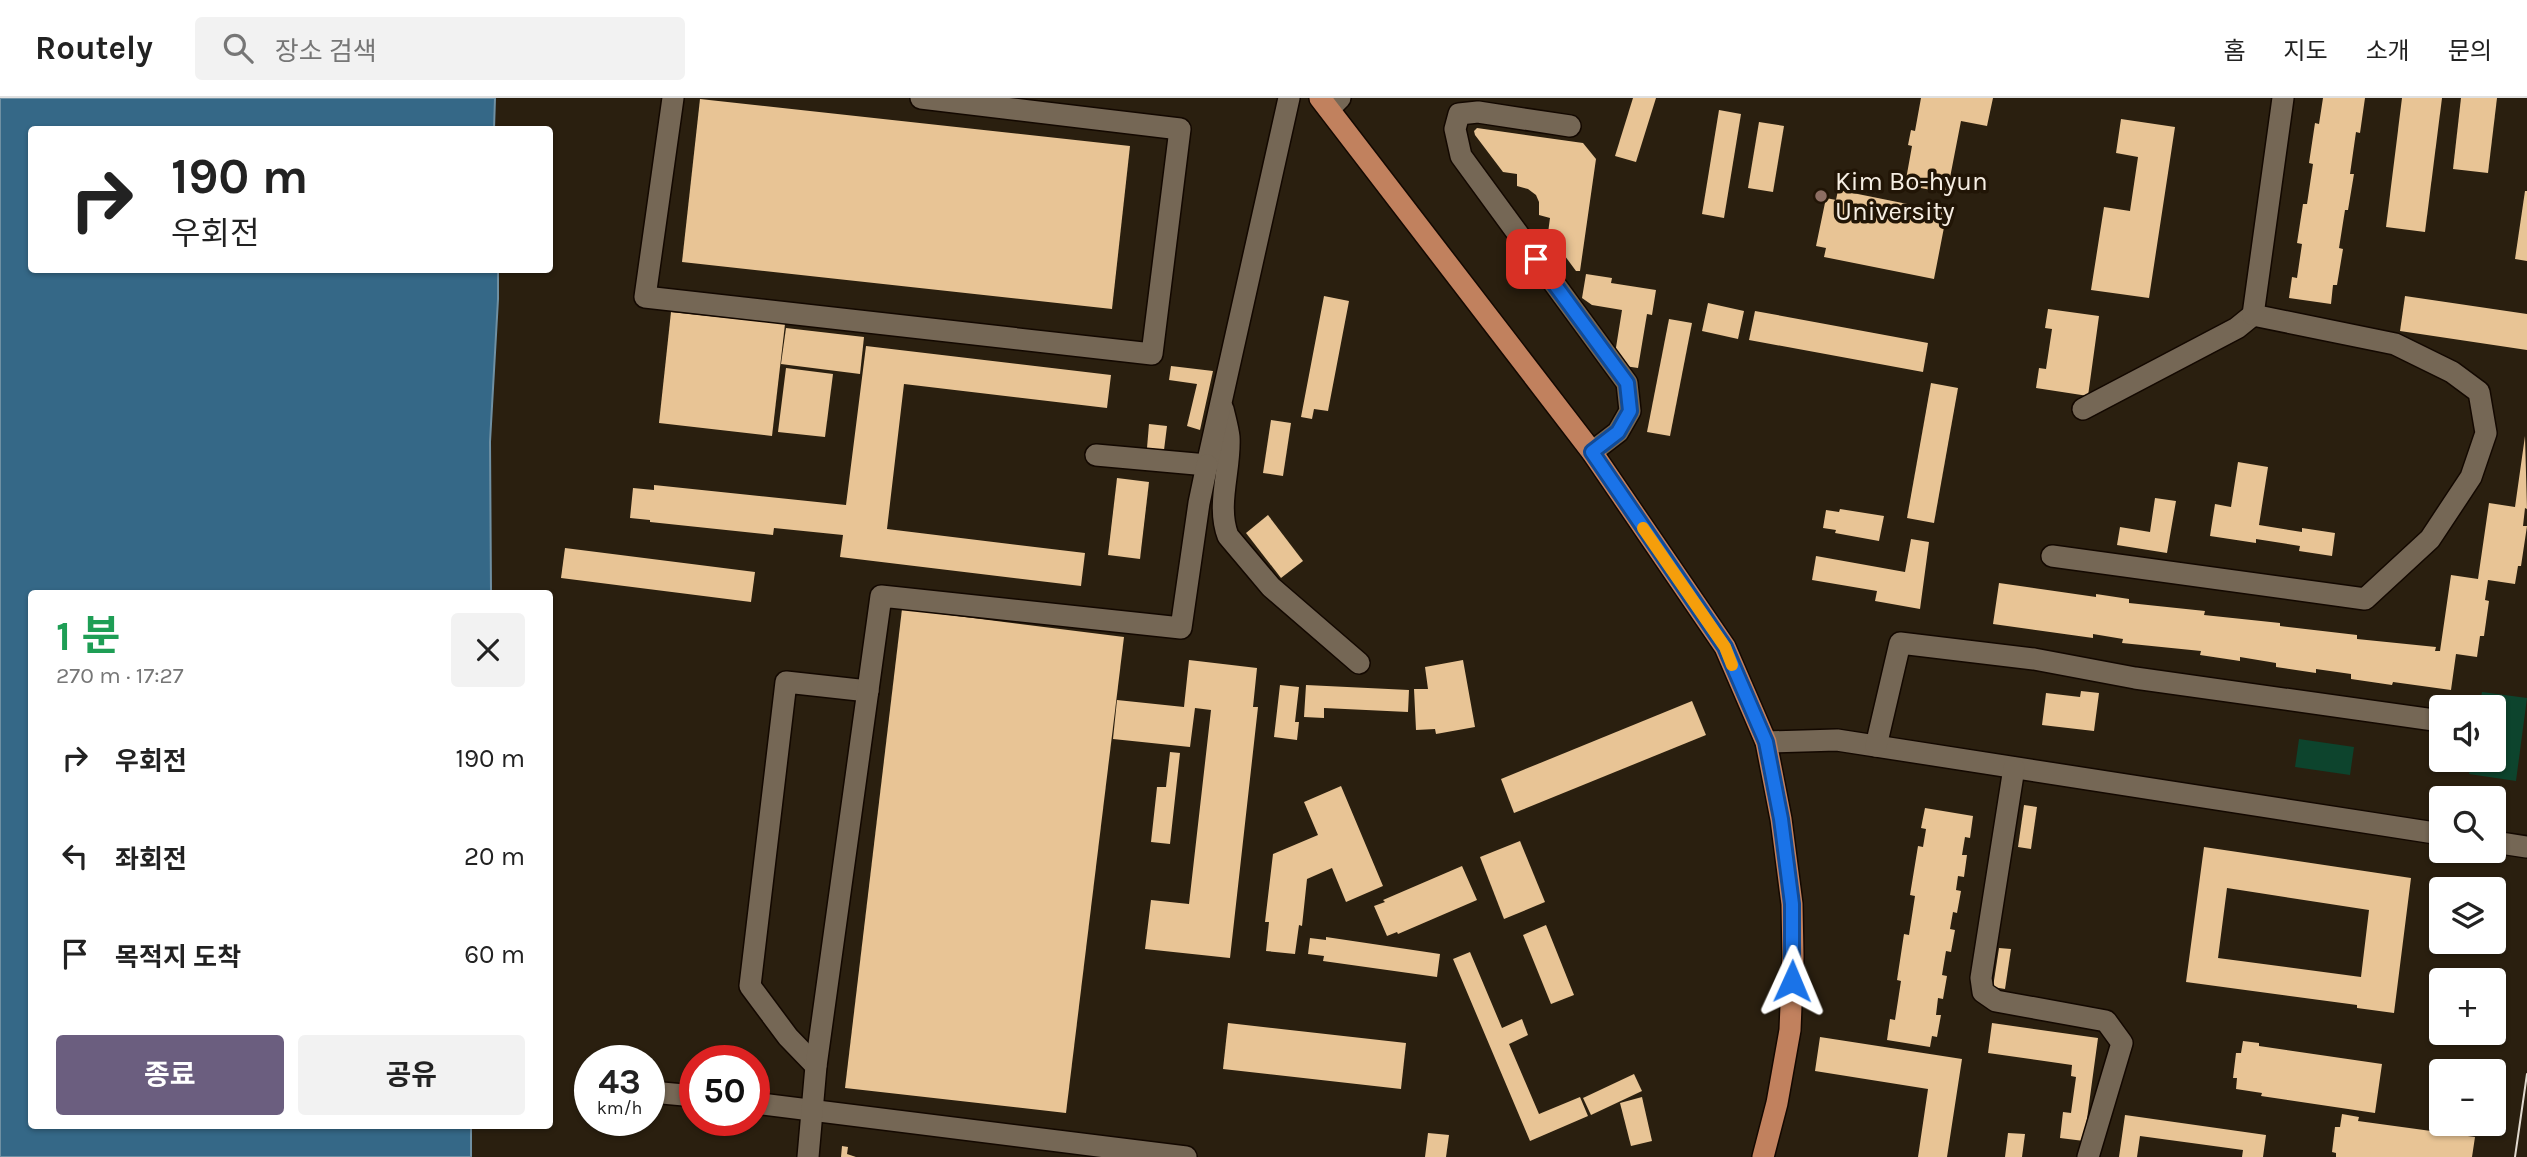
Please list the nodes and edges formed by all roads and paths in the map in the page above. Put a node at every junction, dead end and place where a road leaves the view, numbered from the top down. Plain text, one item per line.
1 (673, 98) edge
2 (921, 98) edge
3 (1289, 98) edge
4 (2283, 98) edge
5 (1330, 102) edge
6 (1570, 126) dead end
7 (2253, 315) junction
8 (1221, 400) junction
9 (2083, 409) dead end
10 (1592, 452) junction
11 (1096, 455) dead end
12 (1207, 465) junction
13 (2052, 556) dead end
14 (1359, 663) dead end
15 (868, 691) junction
16 (2429, 719) edge
17 (1766, 742) junction
18 (1876, 746) junction
19 (2014, 768) junction
20 (2429, 832) edge
21 (2506, 844) edge
22 (2527, 847) edge
23 (816, 1066) junction
24 (770, 1104) edge
25 (814, 1109) junction
26 (1091, 1151) edge
27 (808, 1157) edge
28 (1186, 1157) edge
29 (1763, 1157) edge
30 (2088, 1157) edge

1 - 2 street
3 - 8 street
4 - 7 street
5 - 10 main road
6 - 10 street
7 - 9 street
7 - 13 street
8 - 12 street
8 - 14 street
10 - 17 main road
11 - 12 street
12 - 15 street
15 - 23 street
15 - 23 street
16 - 18 street
17 - 18 street
17 - 29 main road
18 - 19 street
19 - 20 street
19 - 30 street
21 - 22 street
23 - 25 street
24 - 25 street
25 - 26 street
25 - 27 street
26 - 28 street

